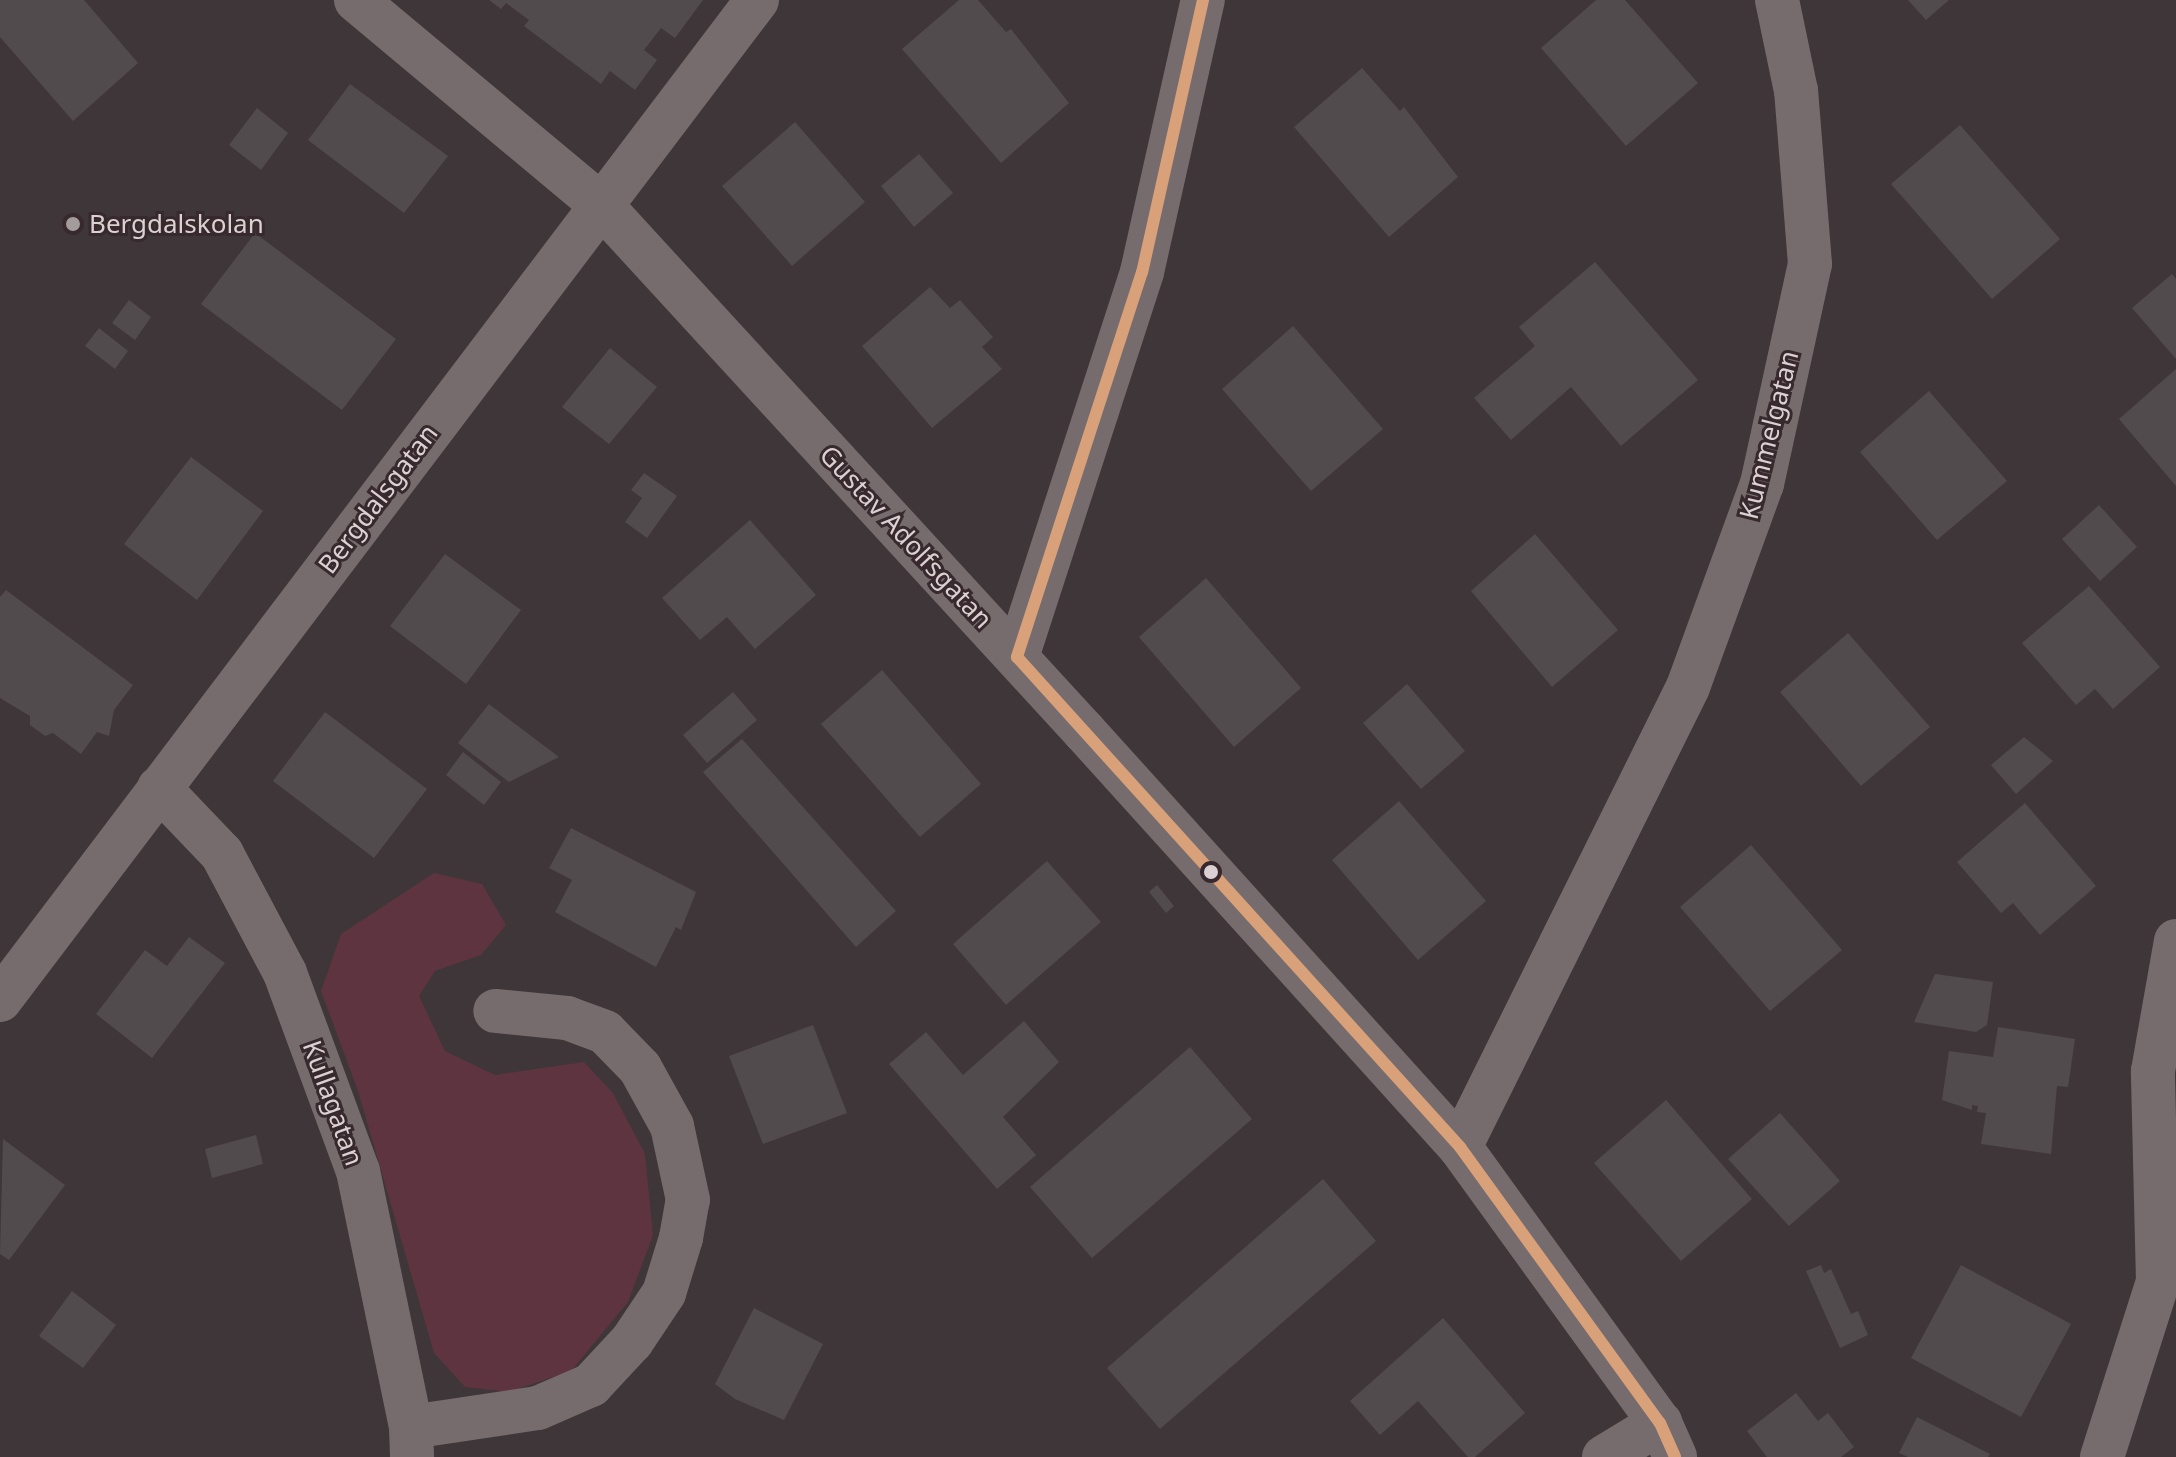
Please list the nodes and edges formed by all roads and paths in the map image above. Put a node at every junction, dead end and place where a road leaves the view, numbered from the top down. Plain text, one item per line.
1 (356, 0) edge
2 (757, 0) edge
3 (1203, 0) edge
4 (1777, 0) edge
5 (600, 204) junction
6 (1017, 657) junction
7 (159, 788) junction
8 (2176, 941) edge
9 (0, 1000) edge
10 (495, 1011) dead end
11 (1460, 1147) junction
12 (2167, 1292) edge
13 (1668, 1440) edge
14 (411, 1442) edge
15 (1604, 1457) edge
16 (2102, 1457) edge

1 - 5 street, Gustav Adolfsgatan
2 - 5 street, Bergdalsgatan
3 - 6 street
4 - 11 street, Kummelgatan
5 - 6 street, Gustav Adolfsgatan
5 - 7 street, Bergdalsgatan
6 - 11 street, Gustav Adolfsgatan
7 - 9 street, Bergdalsgatan
7 - 14 street, Kullagatan
8 - 12 street
10 - 14 street
11 - 13 street, Gustav Adolfsgatan
12 - 16 street
13 - 15 street

